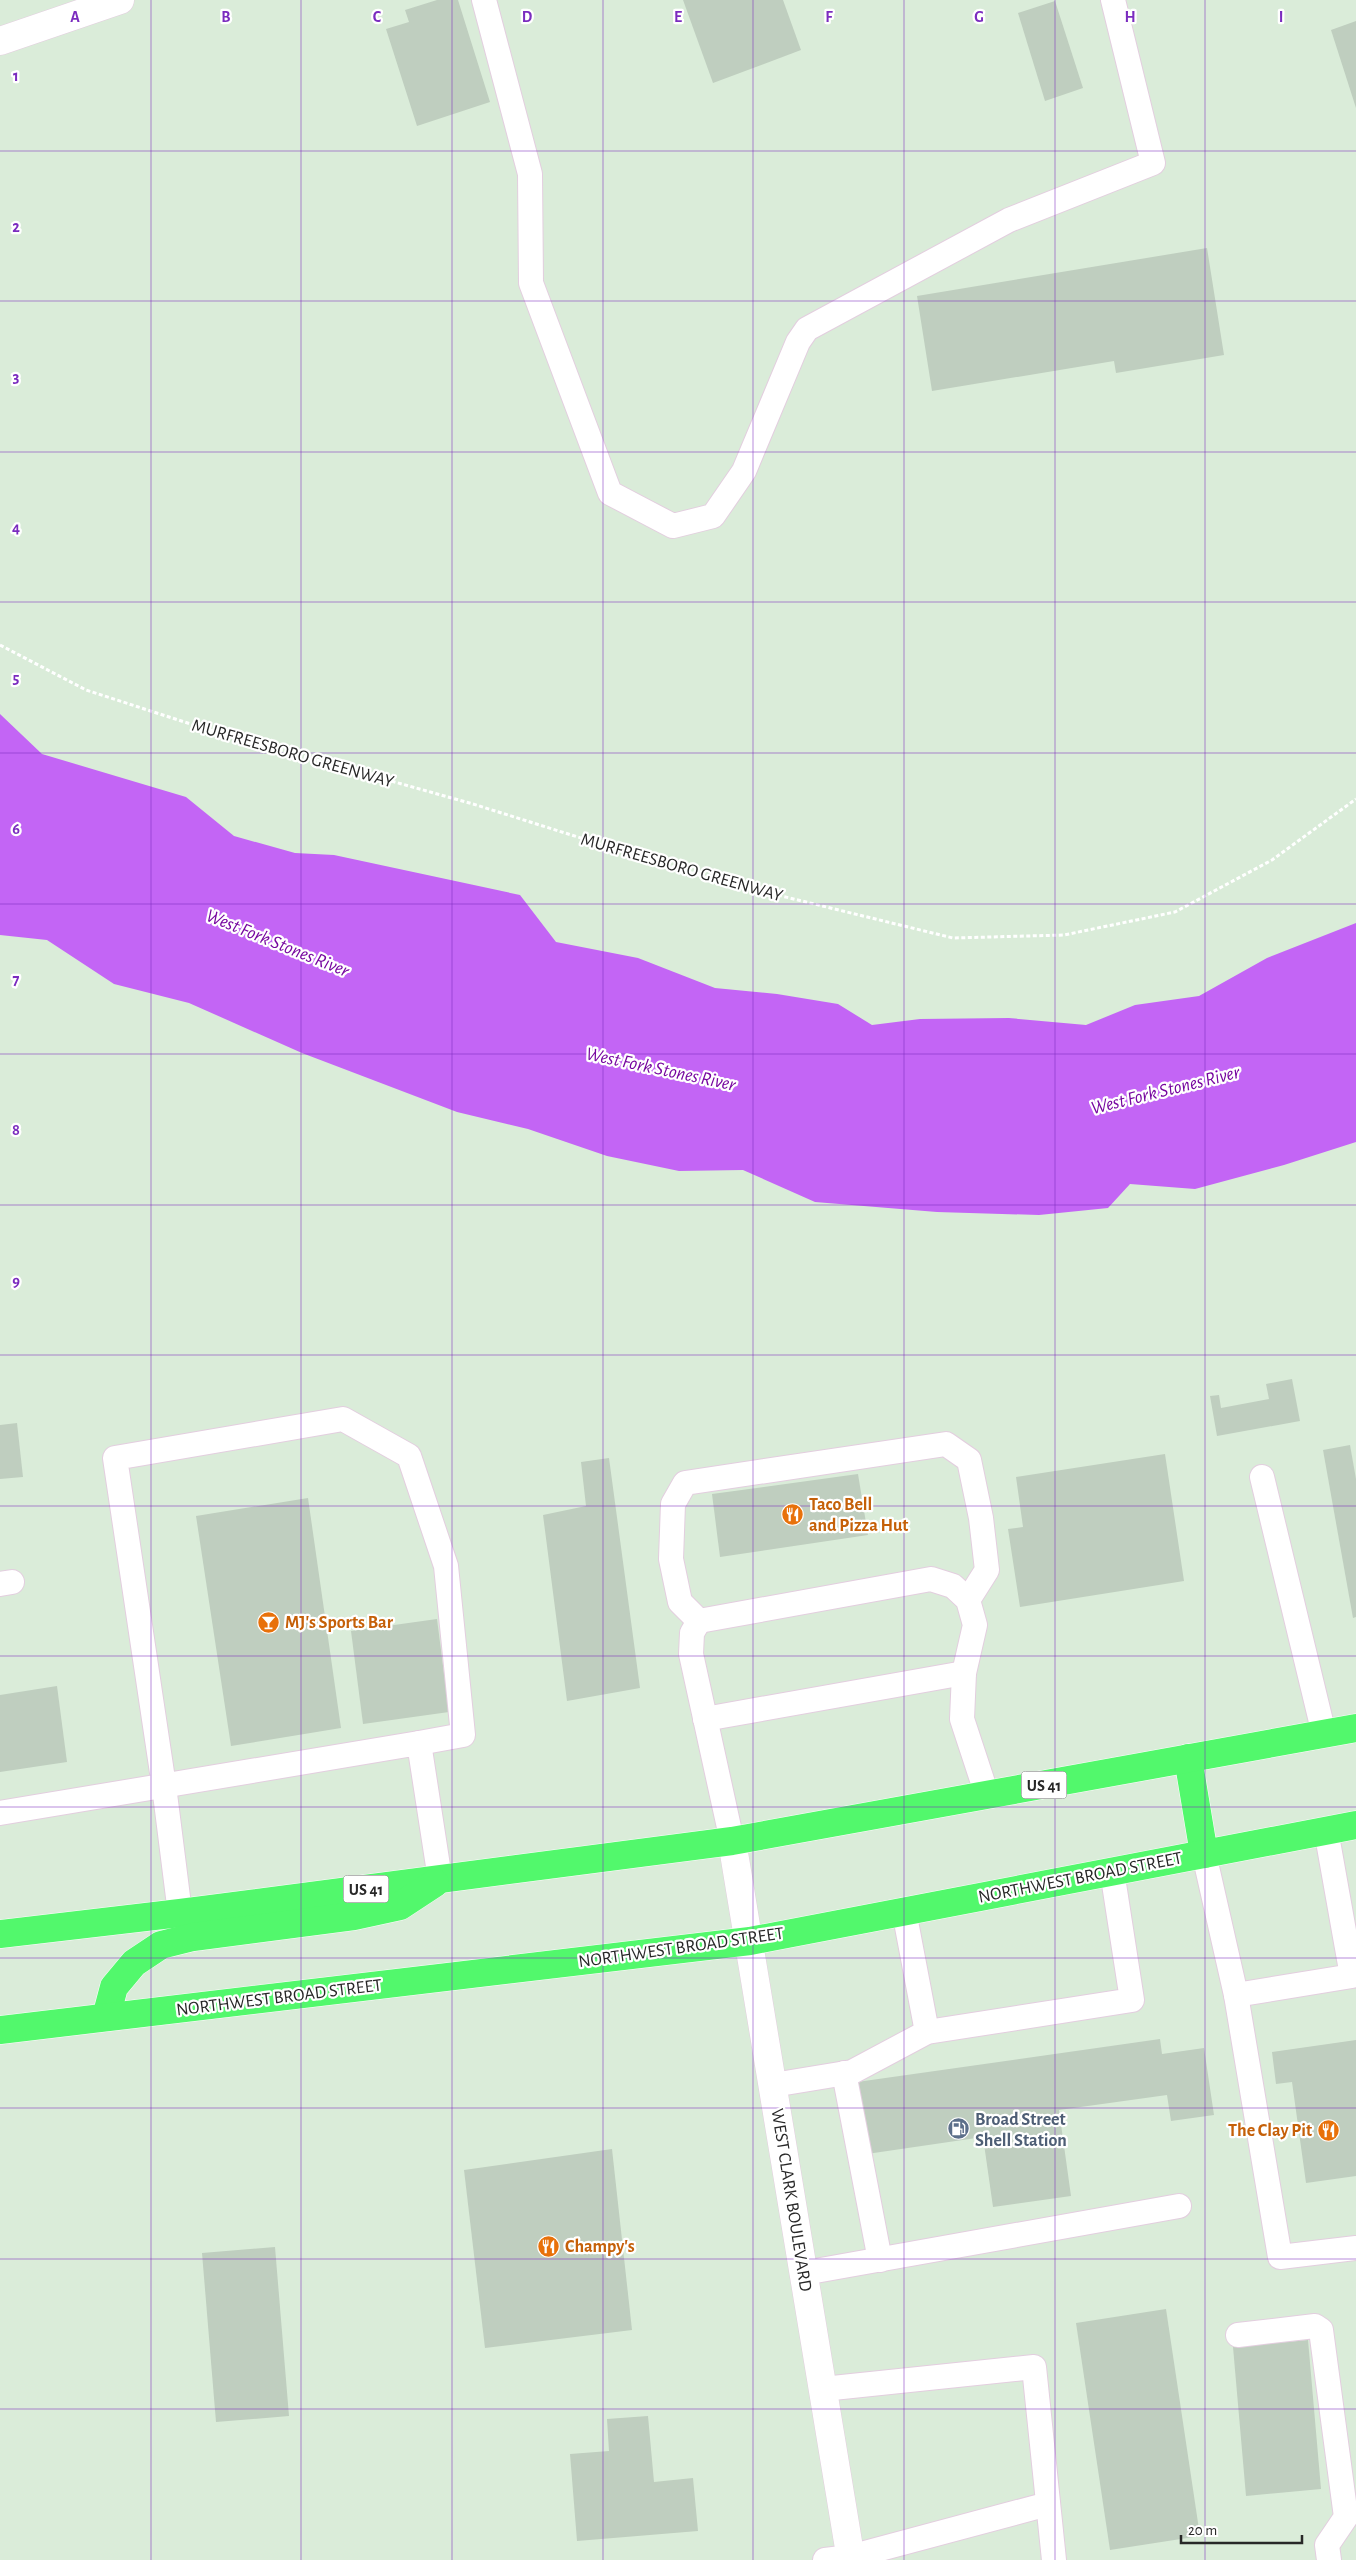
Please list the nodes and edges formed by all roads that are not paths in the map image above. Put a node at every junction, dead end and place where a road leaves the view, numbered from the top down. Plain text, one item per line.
1 (484, 0) edge
2 (1113, 0) edge
3 (114, 1) edge
4 (0, 41) edge
5 (1262, 1477) dead end
6 (968, 1600) junction
7 (698, 1621) junction
8 (964, 1672) junction
9 (705, 1719) junction
10 (1356, 1728) edge
11 (1324, 1734) junction
12 (419, 1743) junction
13 (1188, 1758) junction
14 (164, 1786) junction
15 (987, 1795) junction
16 (0, 1813) edge
17 (1356, 1825) edge
18 (1326, 1830) junction
19 (732, 1841) junction
20 (1204, 1854) junction
21 (1112, 1871) junction
22 (440, 1879) junction
23 (904, 1911) junction
24 (180, 1913) junction
25 (0, 1934) edge
26 (750, 1941) junction
27 (1236, 1995) junction
28 (106, 2018) junction
29 (0, 2030) edge
30 (927, 2032) junction
31 (844, 2073) junction
32 (773, 2085) junction
33 (1179, 2206) dead end
34 (1356, 2248) edge
35 (880, 2260) junction
36 (804, 2273) junction
37 (1238, 2335) dead end
38 (823, 2389) junction
39 (1048, 2504) junction
40 (842, 2559) edge
41 (1054, 2560) edge
42 (1329, 2560) edge

1 - 2 lane
3 - 4 street
5 - 11 lane
6 - 7 lane
6 - 7 lane
6 - 8 lane
7 - 9 lane
8 - 9 lane
8 - 15 lane
9 - 19 lane
10 - 11 main road, US 41
11 - 13 main road, US 41
12 - 14 lane
12 - 14 lane
12 - 22 lane
13 - 15 main road, US 41
13 - 20 main road
14 - 16 lane
14 - 24 lane
15 - 19 main road, US 41
17 - 18 main road, NORTHWEST BROAD STREET
18 - 20 main road, NORTHWEST BROAD STREET
18 - 27 lane
19 - 22 main road, US 41
19 - 26 street, WEST CLARK BOULEVARD
20 - 21 main road, NORTHWEST BROAD STREET
20 - 27 lane
21 - 23 main road, NORTHWEST BROAD STREET
21 - 30 lane
22 - 24 main road, US 41
22 - 28 main road
23 - 26 main road, NORTHWEST BROAD STREET
23 - 30 lane
24 - 25 main road, US 41
26 - 28 main road, NORTHWEST BROAD STREET
26 - 32 street, WEST CLARK BOULEVARD
27 - 34 lane
28 - 29 main road, NORTHWEST BROAD STREET
30 - 31 lane
31 - 32 lane
31 - 35 lane
32 - 36 street, WEST CLARK BOULEVARD
33 - 35 lane
35 - 36 lane
36 - 38 street, WEST CLARK BOULEVARD
37 - 42 lane
38 - 39 lane
38 - 40 street, WEST CLARK BOULEVARD
39 - 40 lane
39 - 41 lane

